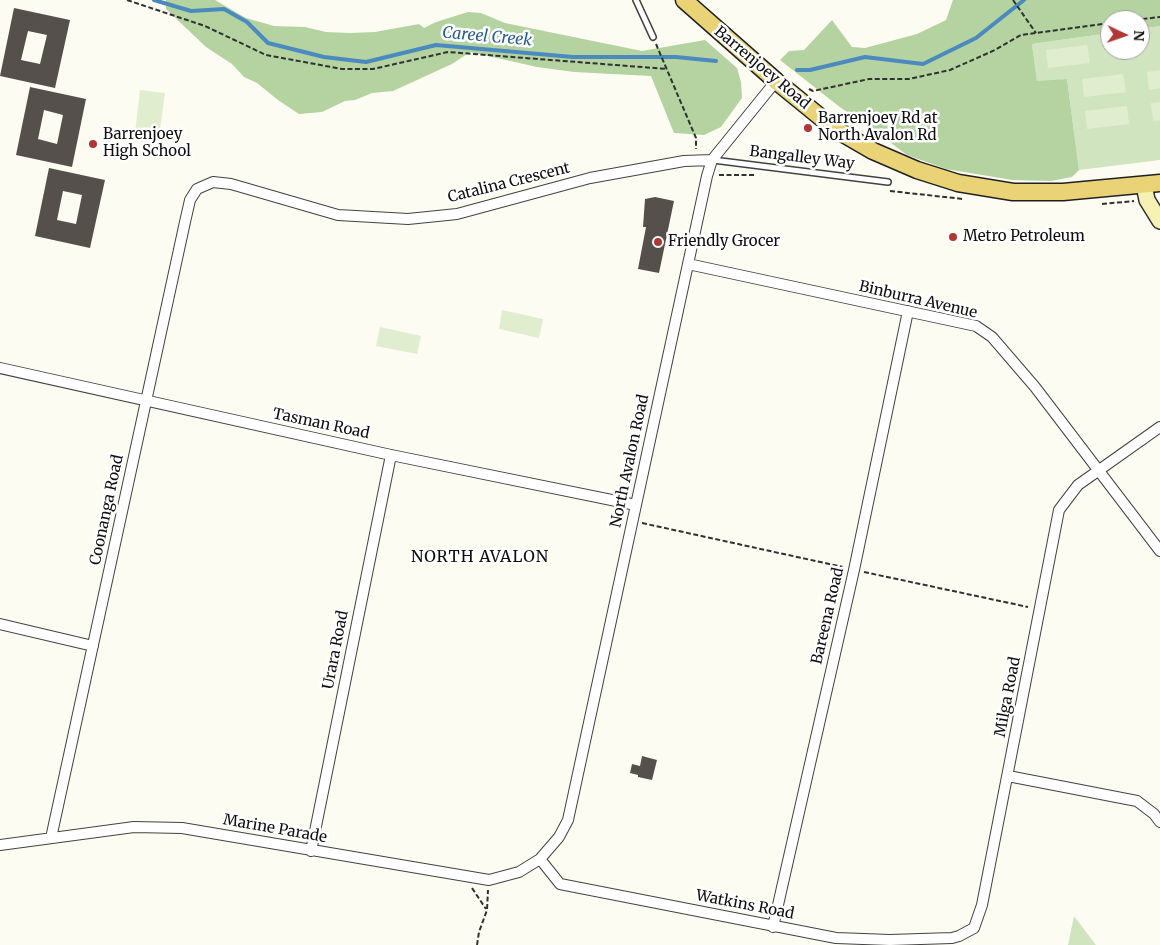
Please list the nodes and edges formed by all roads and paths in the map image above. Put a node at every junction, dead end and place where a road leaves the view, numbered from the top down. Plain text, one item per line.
1 (127, 0) edge
2 (636, 0) edge
3 (684, 0) edge
4 (1013, 0) edge
5 (1100, 24) edge
6 (1036, 33) junction
7 (653, 38) dead end
8 (658, 50) dead end
9 (667, 69) junction
10 (776, 81) junction
11 (803, 86) dead end
12 (697, 160) junction
13 (712, 160) junction
14 (762, 175) dead end
15 (707, 176) junction
16 (888, 182) dead end
17 (198, 189) joint
18 (1150, 189) edge
19 (885, 190) dead end
20 (972, 200) dead end
21 (1096, 204) dead end
22 (1160, 221) edge
23 (688, 264) junction
24 (908, 312) junction
25 (0, 368) edge
26 (147, 400) junction
27 (1160, 427) edge
28 (391, 454) junction
29 (1100, 471) junction
30 (636, 505) junction
31 (633, 520) junction
32 (1160, 550) edge
33 (854, 570) junction
34 (1040, 610) junction
35 (0, 624) edge
36 (93, 646) junction
37 (1008, 776) junction
38 (1160, 822) edge
39 (51, 838) junction
40 (0, 845) edge
41 (311, 851) junction
42 (540, 858) junction
43 (466, 878) junction
44 (489, 880) junction
45 (487, 910) junction
46 (773, 927) junction
47 (959, 936) joint
48 (476, 945) edge

1 - 9 path
2 - 7 lane
3 - 10 main road, Barrenjoey Road
4 - 6 path
5 - 6 path
6 - 11 path
8 - 9 path
9 - 12 path
10 - 13 street, North Avalon Road
10 - 18 main road, Barrenjoey Road
12 - 13 street, Catalina Crescent
12 - 17 street, Catalina Crescent
13 - 15 street, North Avalon Road
13 - 16 lane, Bangalley Way
14 - 15 path
15 - 23 street, North Avalon Road
17 - 26 street, Coonanga Road
18 - 21 path
18 - 22 main road
19 - 20 path
23 - 24 street, Binburra Avenue
23 - 30 street, North Avalon Road
24 - 29 street, Binburra Avenue
24 - 33 street, Bareena Road
25 - 26 street, Tasman Road
26 - 28 street, Tasman Road
26 - 36 street, Coonanga Road
27 - 29 street, Milga Road
28 - 30 street, Tasman Road
28 - 41 street, Urara Road
29 - 32 street, Binburra Avenue
29 - 34 street, Milga Road
30 - 31 street, North Avalon Road
31 - 33 path
31 - 42 street, North Avalon Road
33 - 34 path
33 - 46 street, Bareena Road
34 - 37 street, Milga Road
35 - 36 street
36 - 39 street, Coonanga Road
37 - 38 street
37 - 47 street, Milga Road
39 - 40 street, Marine Parade
39 - 41 street, Marine Parade
41 - 43 street, Marine Parade
42 - 44 street, Marine Parade
42 - 46 street, Watkins Road
43 - 44 street, Marine Parade
43 - 45 path
44 - 45 path
45 - 48 path
46 - 47 street, Watkins Road

